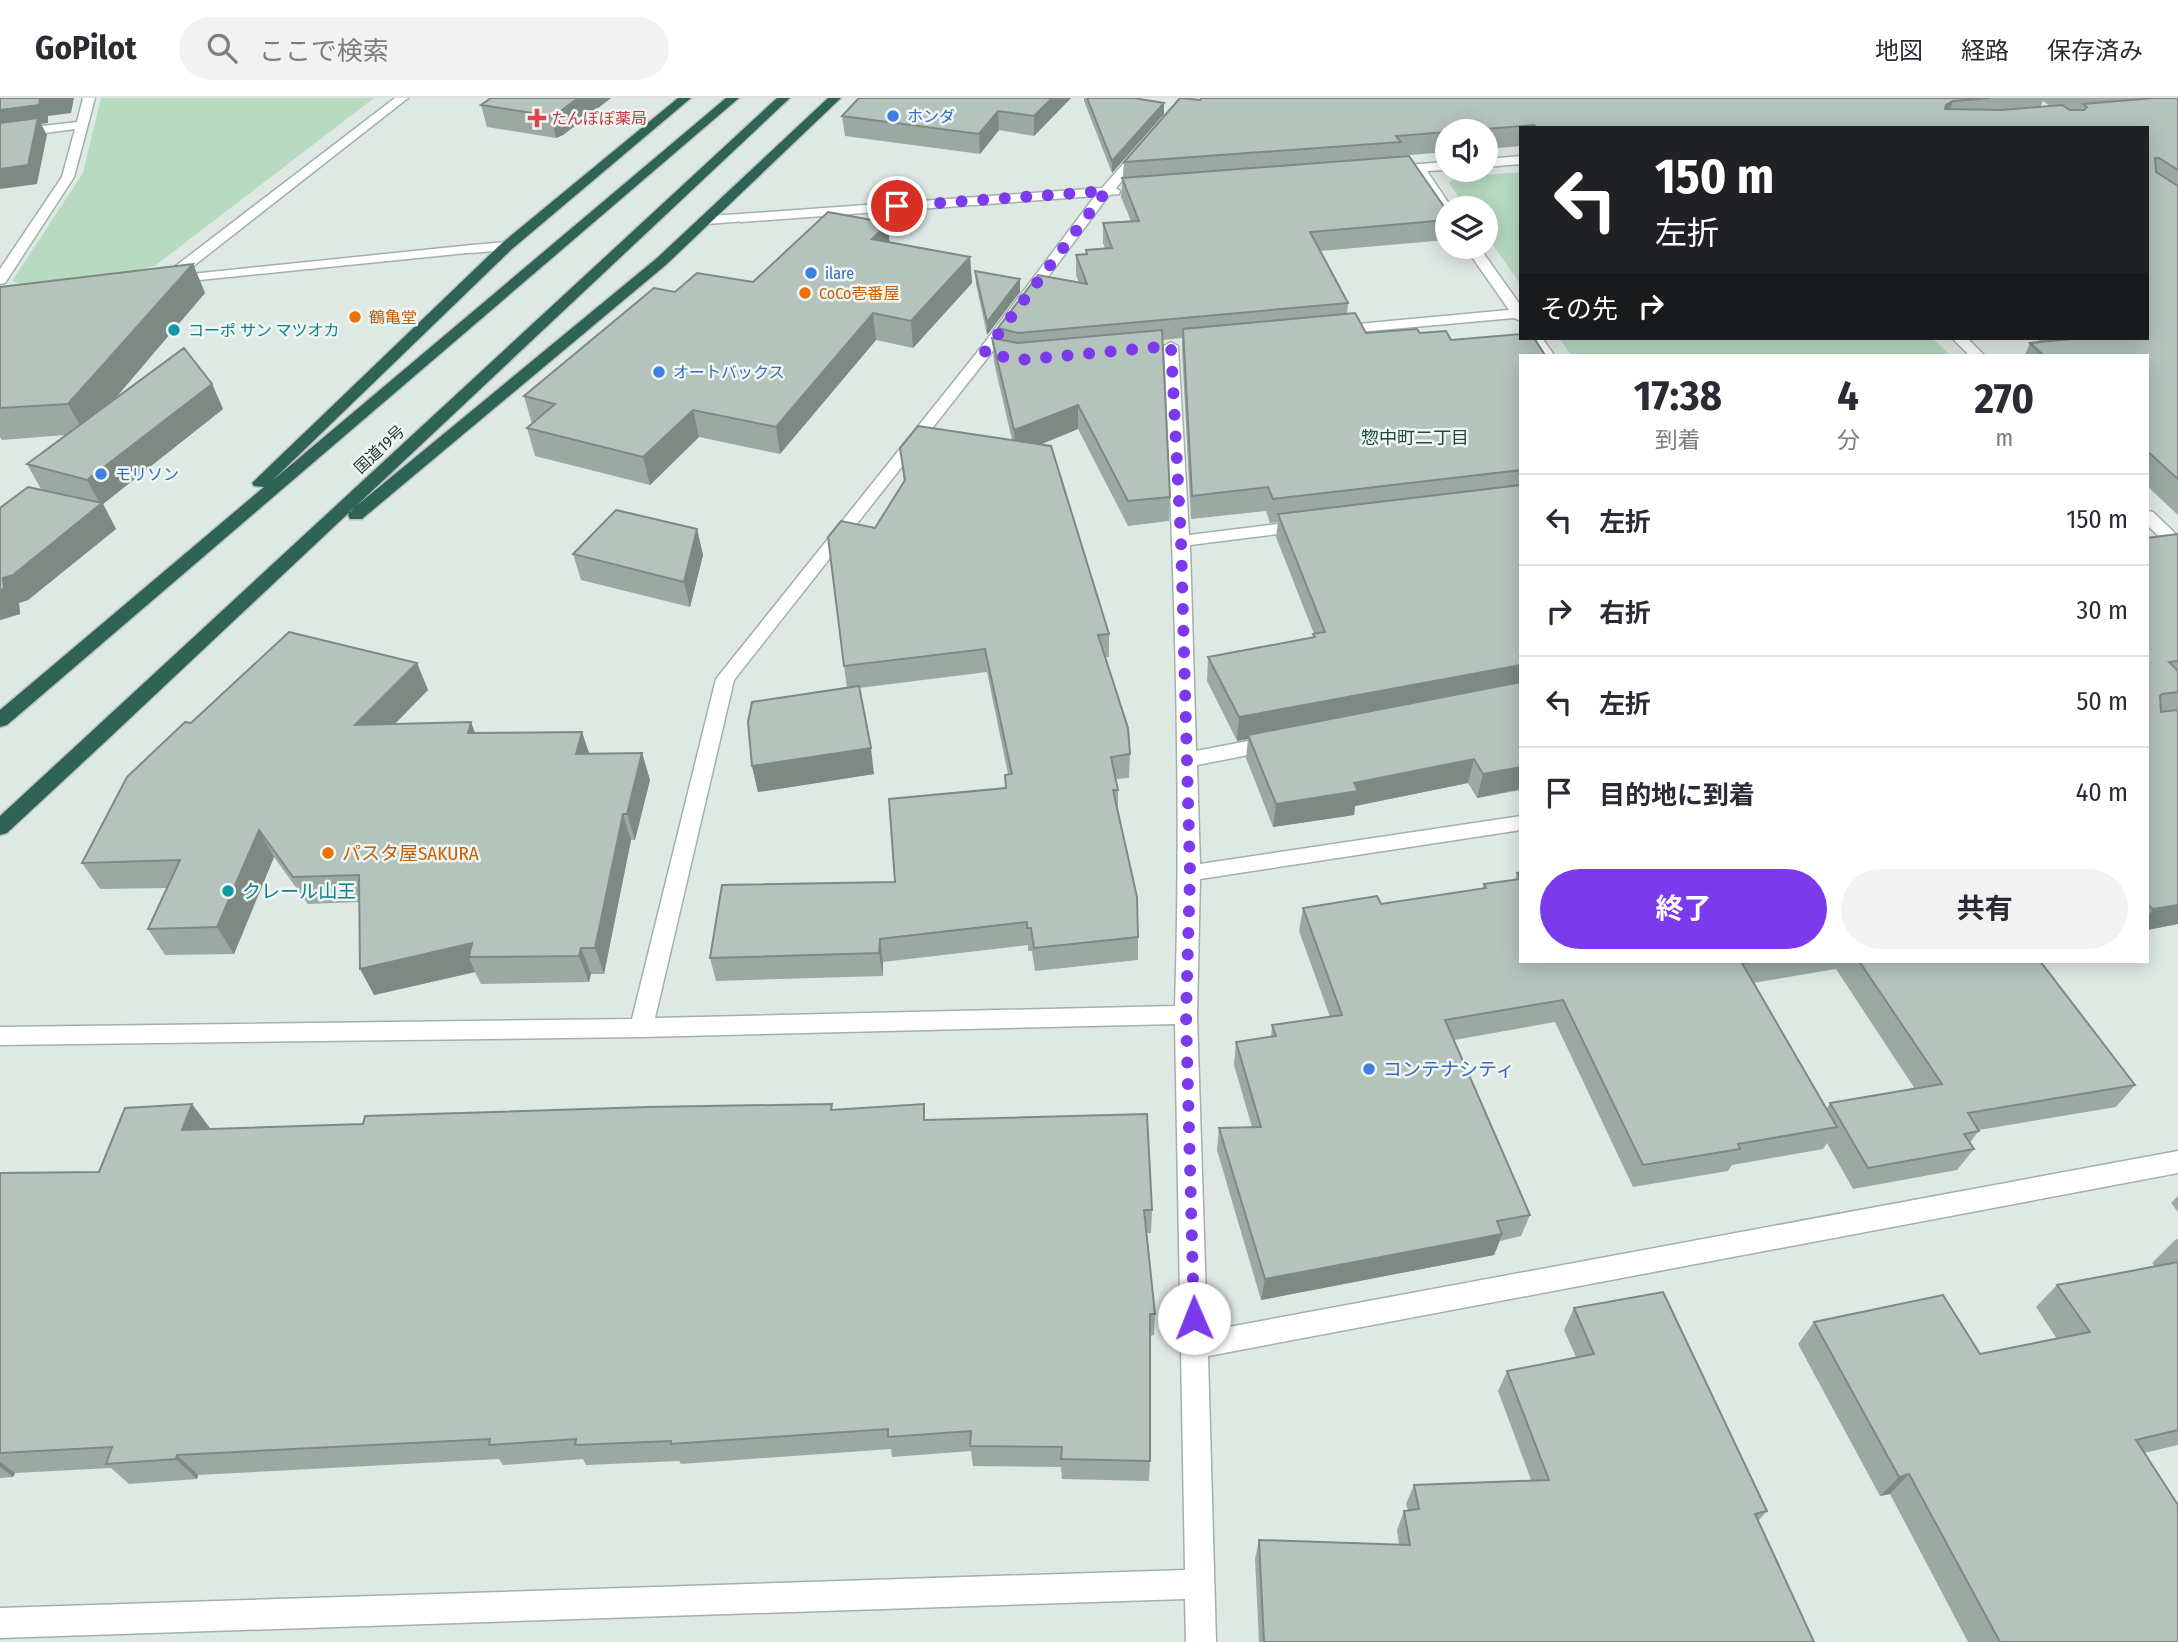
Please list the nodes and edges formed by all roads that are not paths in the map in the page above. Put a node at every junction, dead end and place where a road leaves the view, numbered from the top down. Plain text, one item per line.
1 (89, 98) edge
2 (402, 98) edge
3 (685, 98) edge
4 (733, 98) edge
5 (784, 98) edge
6 (835, 98) edge
7 (81, 125) junction
8 (0, 135) edge
9 (1152, 139) edge
10 (1519, 160) edge
11 (1498, 162) edge
12 (1435, 167) edge
13 (1418, 168) junction
14 (1378, 171) edge
15 (1133, 189) edge
16 (1106, 191) junction
17 (1437, 196) edge
18 (706, 220) junction
19 (507, 246) junction
20 (1480, 259) edge
21 (0, 281) edge
22 (1519, 315) edge
23 (1324, 331) edge
24 (1961, 340) edge
25 (1171, 346) edge
26 (1976, 354) edge
27 (2149, 518) edge
28 (1317, 525) edge
29 (1181, 541) junction
30 (2178, 545) edge
31 (109, 627) junction
32 (203, 642) junction
33 (0, 720) edge
34 (1294, 739) edge
35 (1187, 760) junction
36 (1519, 823) edge
37 (0, 828) edge
38 (1190, 873) junction
39 (1186, 1015) junction
40 (641, 1028) junction
41 (0, 1037) edge
42 (2178, 1163) edge
43 (1195, 1346) junction
44 (1199, 1584) junction
45 (0, 1623) edge
46 (1200, 1642) edge

1 - 7 street
2 - 19 street
3 - 19 highway
4 - 31 highway, 国道19号
5 - 32 highway, 国道19号
6 - 18 highway
7 - 8 street
7 - 21 street
9 - 16 street
10 - 11 street
12 - 13 street
13 - 14 street
13 - 17 street
15 - 16 street
16 - 18 street
16 - 40 street
18 - 32 highway
19 - 31 highway
20 - 22 street
22 - 23 street
24 - 26 street
25 - 29 street
27 - 30 street
28 - 29 street
29 - 35 street
31 - 33 highway, 国道19号
32 - 37 highway, 国道19号
34 - 35 street
35 - 38 street
36 - 38 street
38 - 39 street
39 - 40 street
39 - 43 street
40 - 41 street
42 - 43 street
43 - 44 street
44 - 45 street
44 - 46 street

